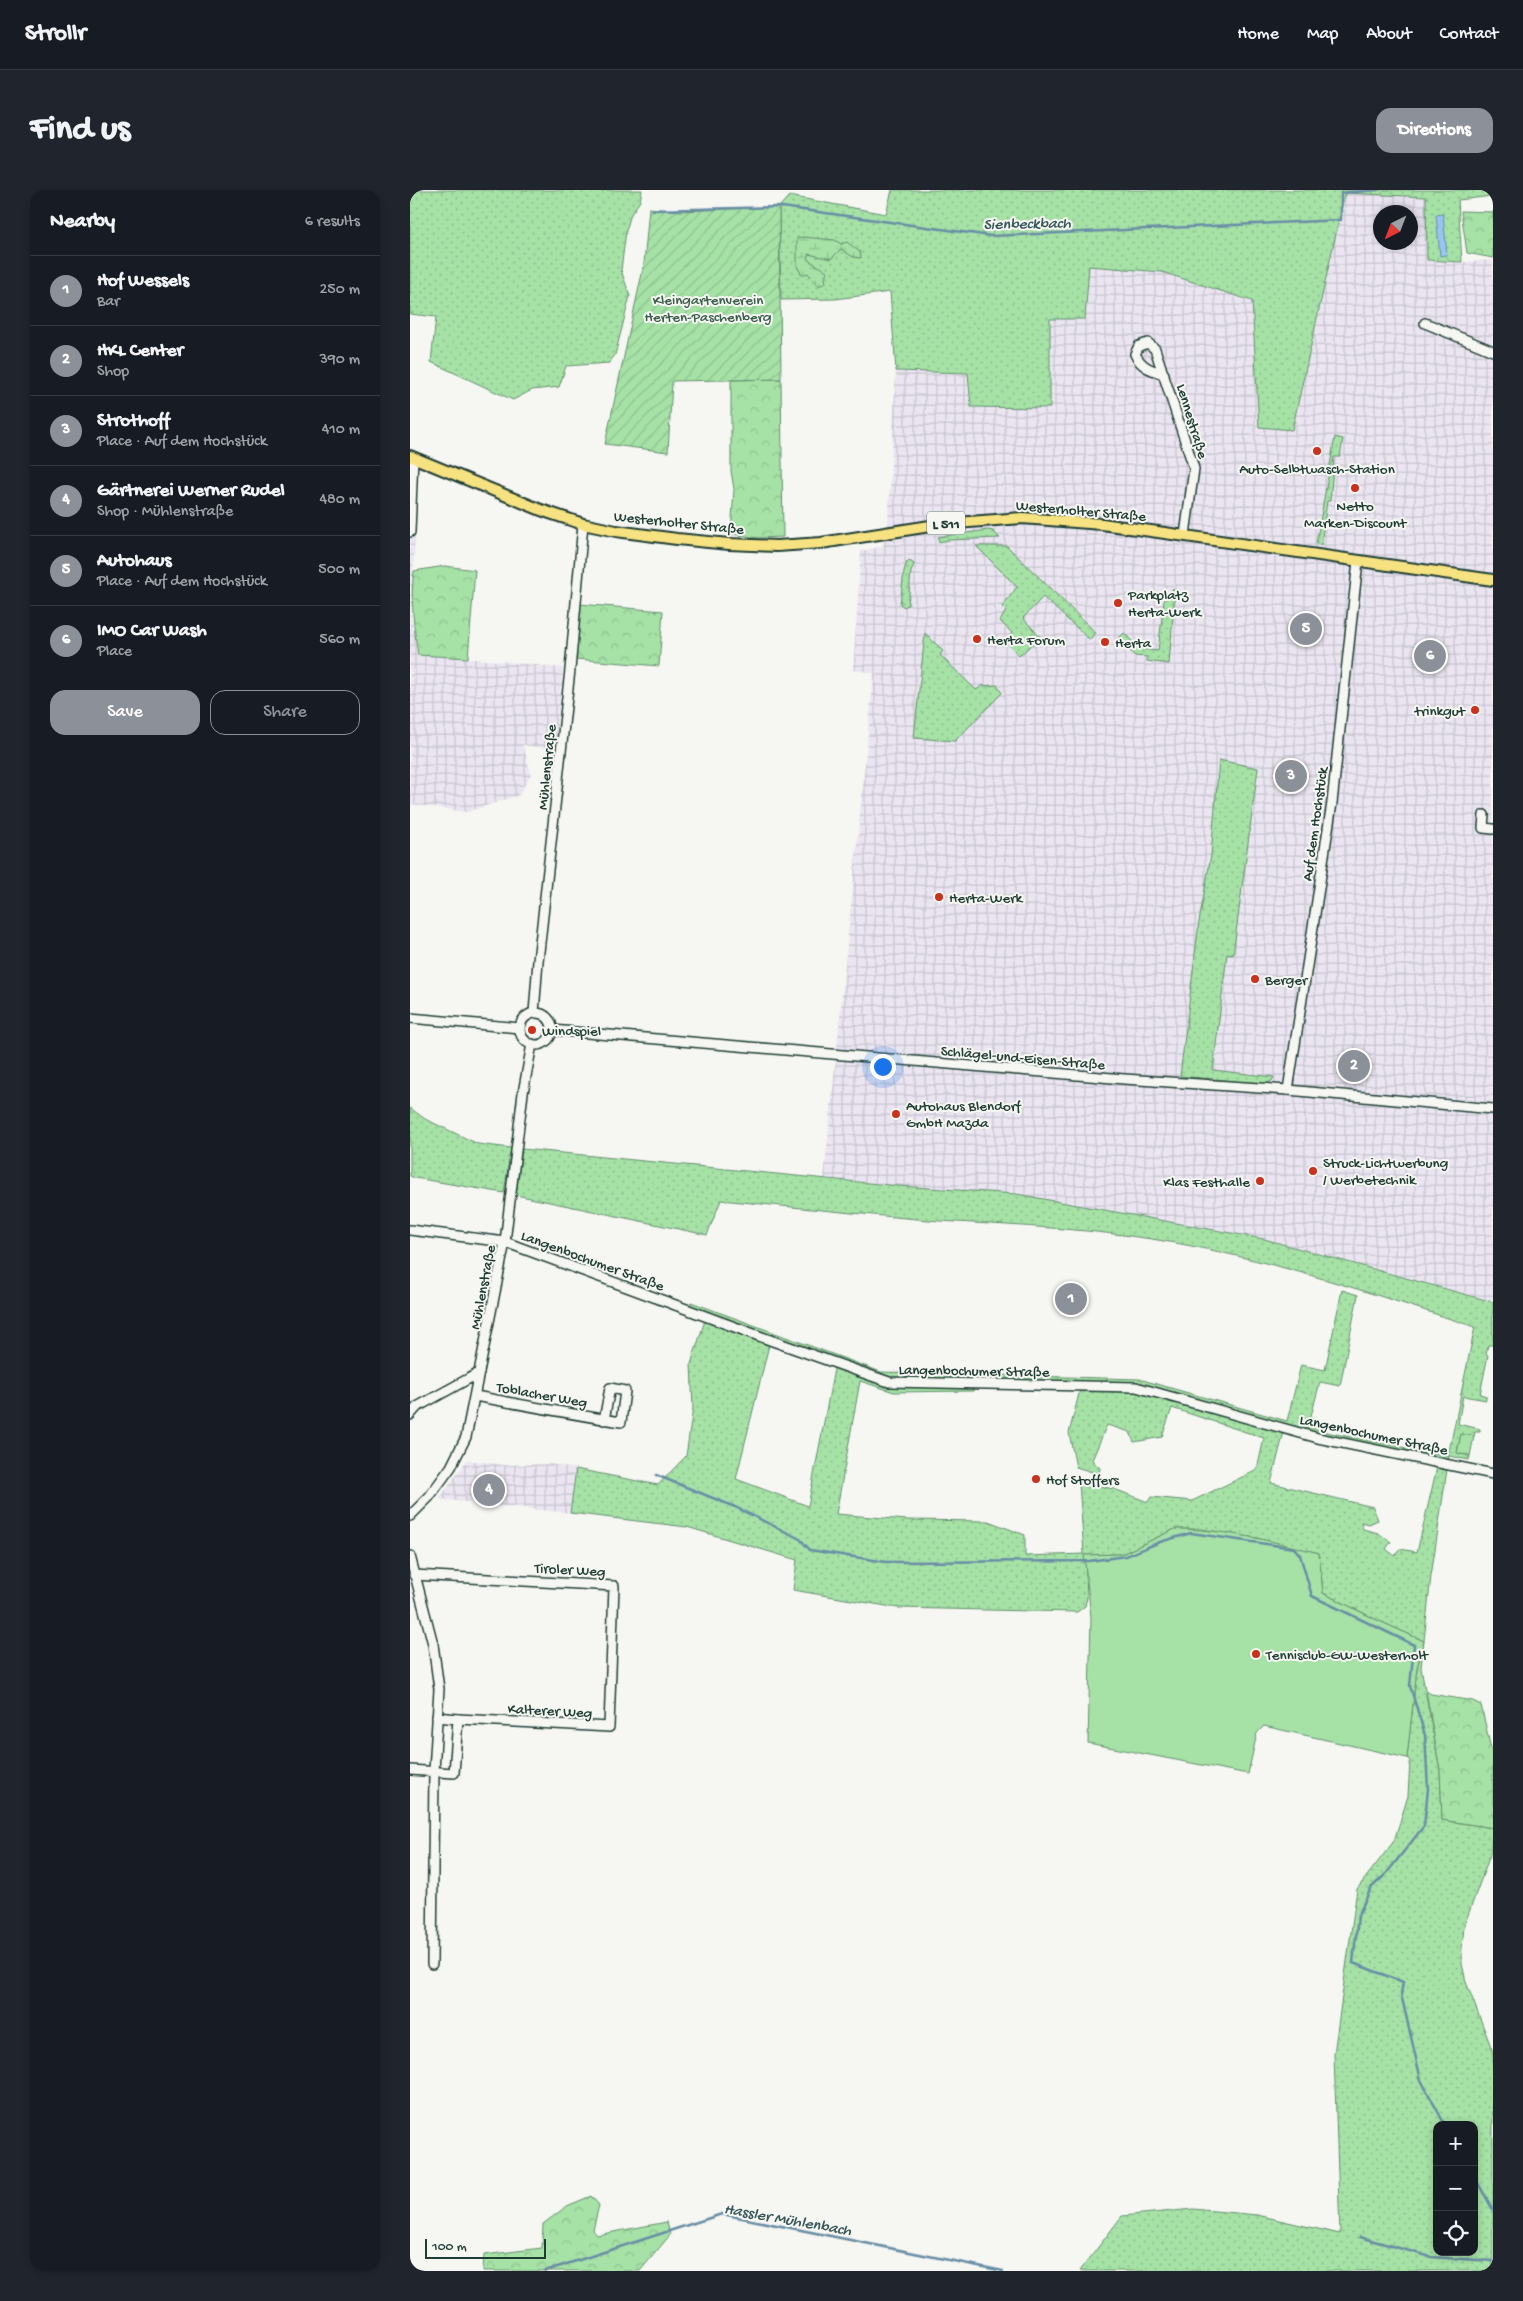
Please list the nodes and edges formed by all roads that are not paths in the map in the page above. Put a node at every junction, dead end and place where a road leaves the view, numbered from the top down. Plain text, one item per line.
1 (1425, 323) dead end
2 (1493, 351) edge
3 (1164, 374) dead end
4 (411, 456) edge
5 (583, 524) junction
6 (410, 532) edge
7 (1185, 535) junction
8 (1358, 561) junction
9 (1493, 580) edge
10 (1484, 815) dead end
11 (1493, 830) edge
12 (534, 1013) junction
13 (410, 1018) edge
14 (520, 1028) junction
15 (552, 1030) junction
16 (532, 1044) junction
17 (1288, 1090) junction
18 (1493, 1110) edge
19 (410, 1230) edge
20 (505, 1242) junction
21 (479, 1373) junction
22 (475, 1396) junction
23 (410, 1415) edge
24 (604, 1420) dead end
25 (1493, 1474) edge
26 (410, 1516) edge
27 (410, 1556) edge
28 (414, 1575) junction
29 (610, 1696) joint
30 (437, 1717) junction
31 (458, 1719) junction
32 (410, 1770) edge
33 (434, 1771) junction
34 (432, 1964) dead end

1 - 2 street
3 - 7 street, Lennestraße
4 - 5 main road, Westerholter Straße / L 511
4 - 6 street
5 - 7 main road, Westerholter Straße / L 511
5 - 12 street, Mühlenstraße
7 - 8 main road, Westerholter Straße / L 511
8 - 9 main road, Westerholter Straße / L 511
8 - 17 street, Auf dem Hochstück
10 - 11 street
12 - 14 street
12 - 15 street
13 - 14 street
14 - 16 street
15 - 16 street
15 - 17 street, Schlägel-und-Eisen-Straße
16 - 20 street, Mühlenstraße
17 - 18 street, Schlägel-und-Eisen-Straße
19 - 20 street, Langenbochumer Straße
20 - 21 street, Mühlenstraße
20 - 25 street, Langenbochumer Straße
21 - 22 street, Mühlenstraße
21 - 23 street
22 - 24 street, Toblacher Weg
22 - 26 street, Mühlenstraße
27 - 28 street
28 - 29 street, Tiroler Weg
28 - 30 street
29 - 31 street, Kalterer Weg
30 - 31 street
30 - 33 street
31 - 33 street
32 - 33 street
33 - 34 street

